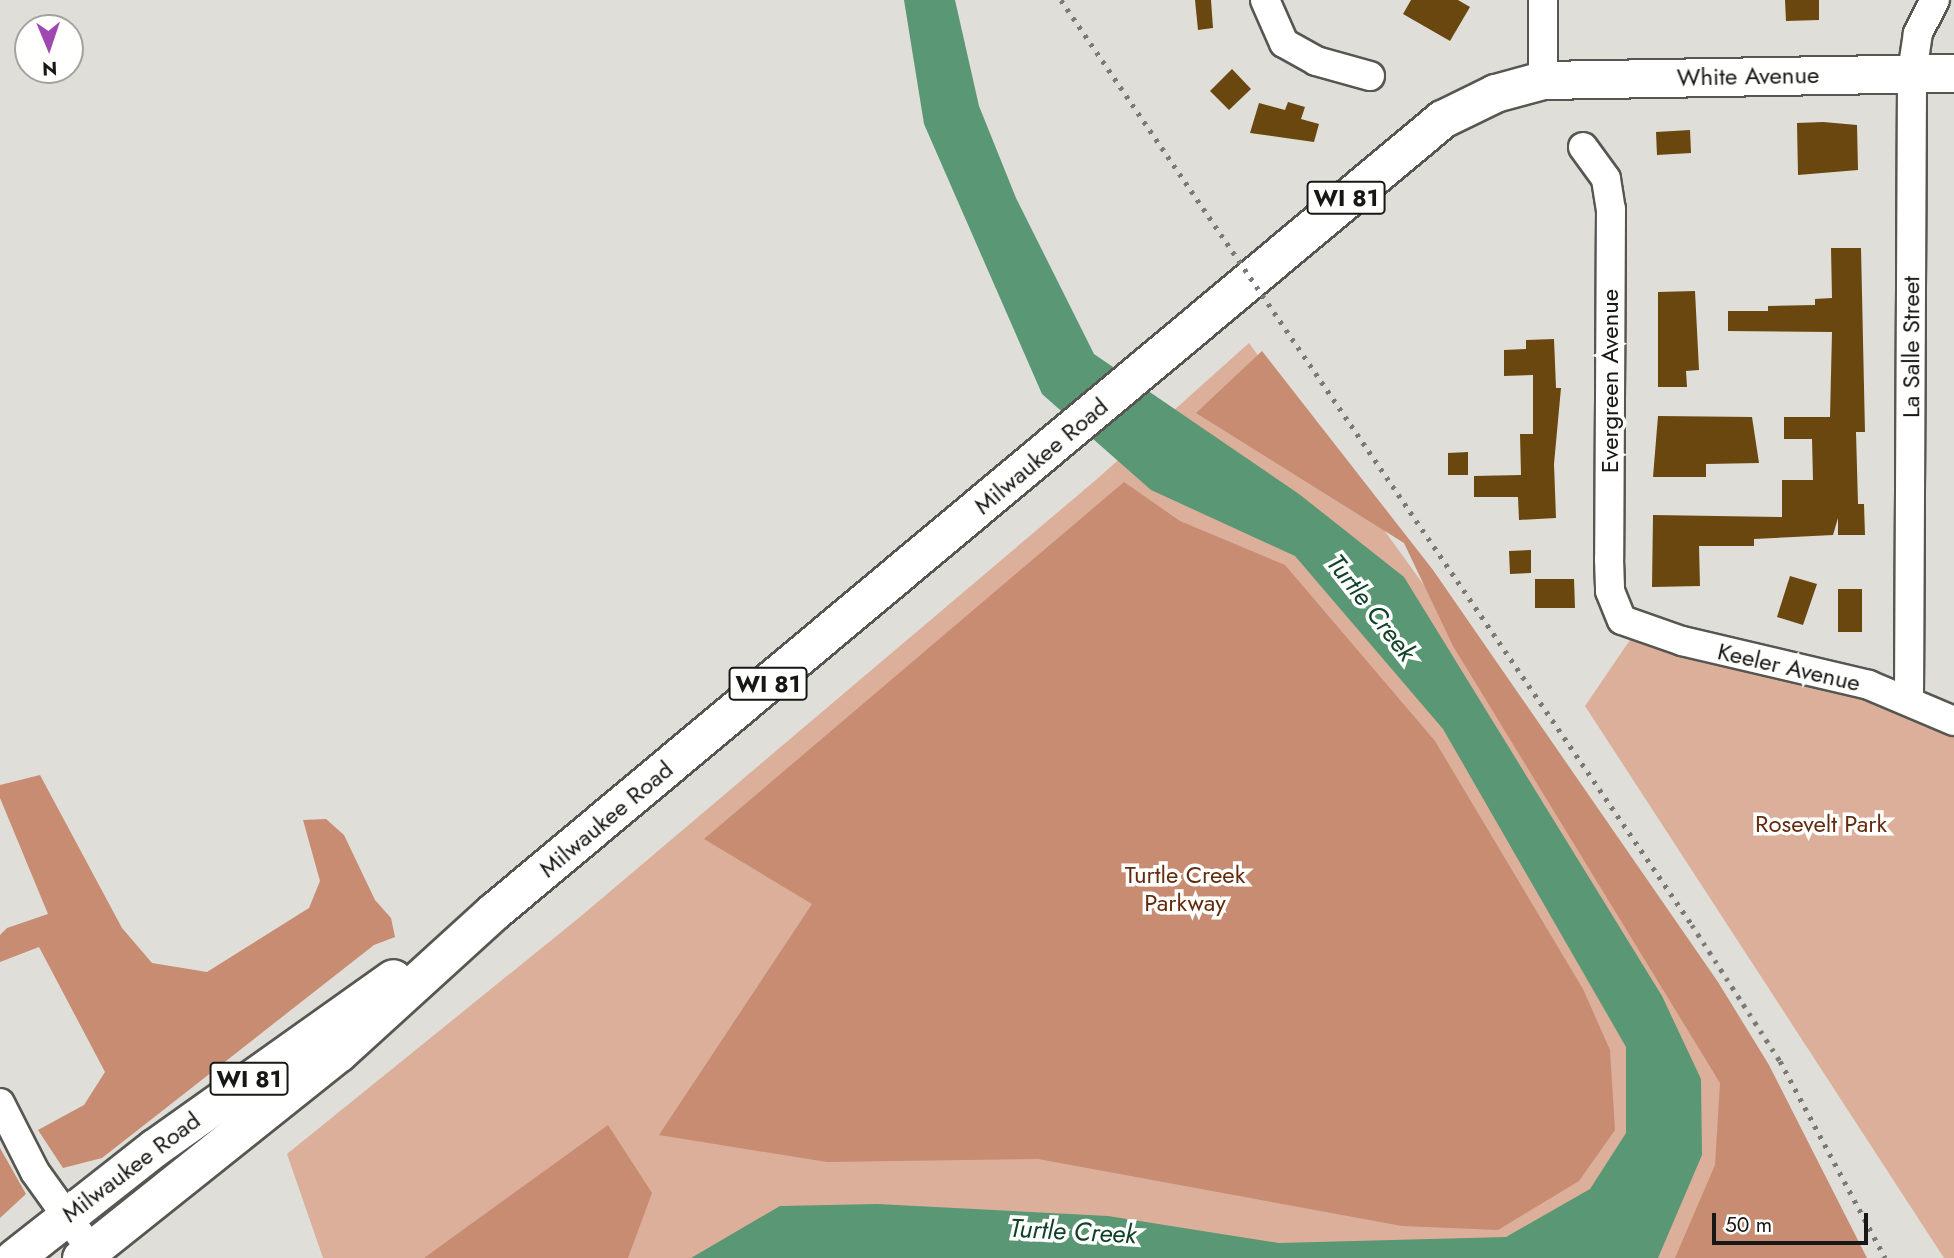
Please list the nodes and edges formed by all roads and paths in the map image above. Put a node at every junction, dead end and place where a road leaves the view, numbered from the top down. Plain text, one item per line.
1 (1265, 0) edge
2 (1544, 0) edge
3 (1935, 0) edge
4 (1912, 73) junction
5 (1954, 73) edge
6 (1370, 76) dead end
7 (1543, 80) junction
8 (1583, 147) dead end
9 (1622, 620) joint
10 (1909, 698) junction
11 (1954, 721) edge
12 (493, 912) junction
13 (0, 1103) edge
14 (65, 1216) junction
15 (86, 1254) edge
16 (14, 1258) edge

1 - 6 street
2 - 7 street
3 - 4 street, La Salle Street
4 - 5 main road, White Avenue / WI 81
4 - 7 main road, White Avenue / WI 81
4 - 10 street, La Salle Street
7 - 12 main road, Milwaukee Road / WI 81
8 - 9 street, Evergreen Avenue
9 - 10 street, Keeler Avenue
10 - 11 street, Keeler Avenue
12 - 14 main road, Milwaukee Road / WI 81
12 - 15 main road, Milwaukee Road / WI 81
13 - 14 street
14 - 15 street
14 - 16 main road, Milwaukee Road / WI 81

